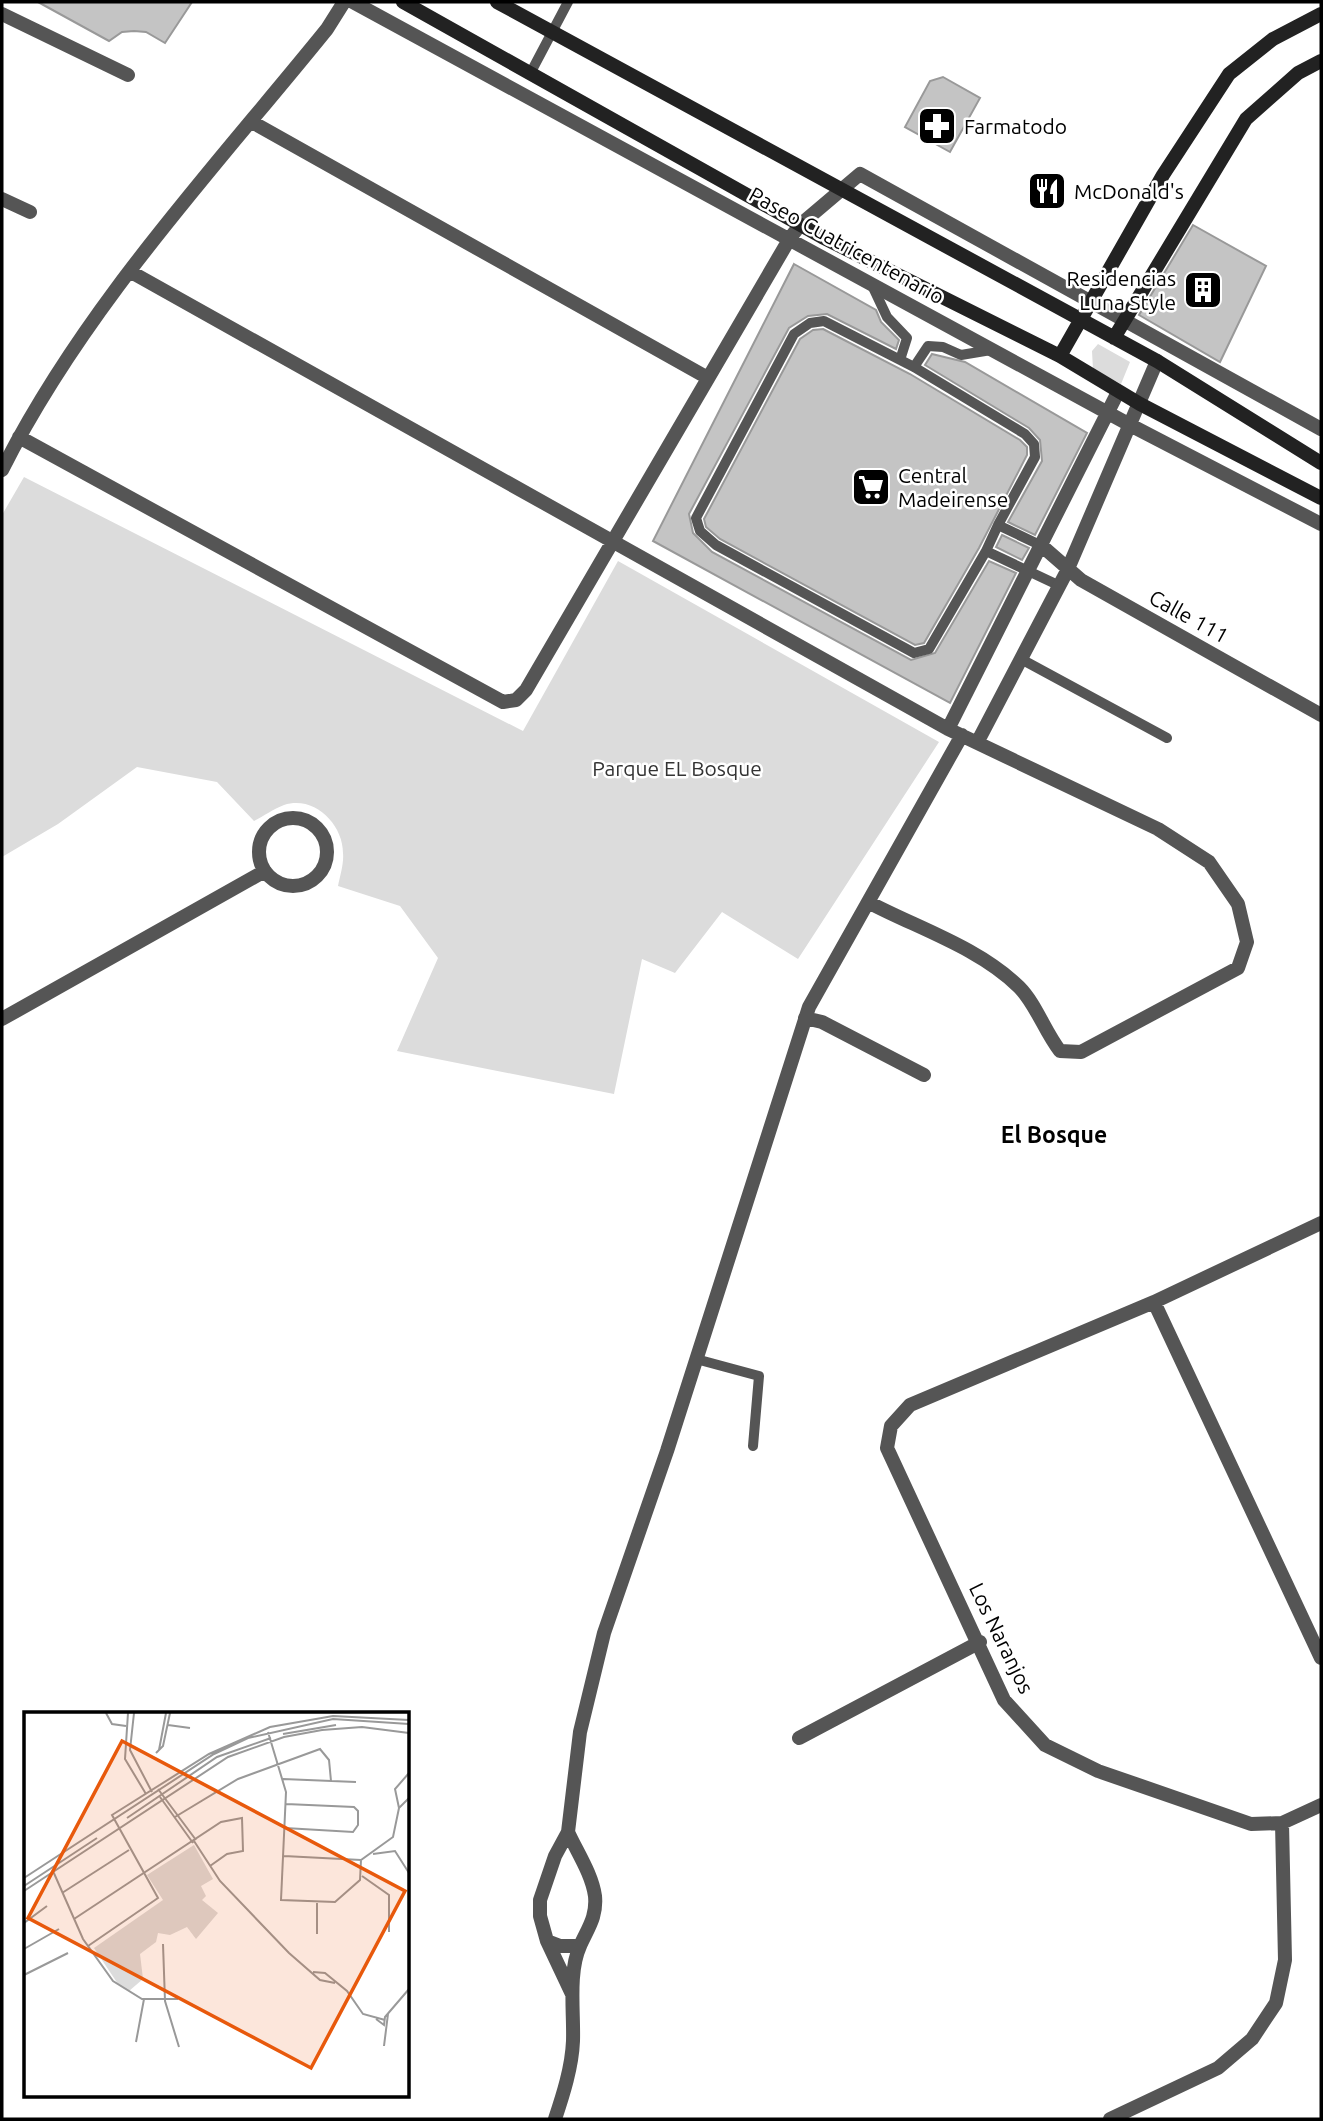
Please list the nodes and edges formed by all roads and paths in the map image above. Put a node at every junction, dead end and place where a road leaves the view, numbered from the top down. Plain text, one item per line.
1 (344, 2) edge
2 (353, 2) edge
3 (403, 2) edge
4 (497, 2) edge
5 (568, 2) edge
6 (1321, 13) edge
7 (2, 14) edge
8 (553, 32) junction
9 (1321, 61) edge
10 (531, 72) junction
11 (128, 75) dead end
12 (252, 122) junction
13 (841, 188) junction
14 (2, 199) edge
15 (30, 212) dead end
16 (801, 225) junction
17 (790, 238) junction
18 (131, 272) junction
19 (871, 282) junction
20 (1091, 300) junction
21 (1126, 318) junction
22 (1080, 319) junction
23 (1115, 338) junction
24 (993, 349) junction
25 (1060, 356) junction
26 (900, 360) junction
27 (1157, 361) junction
28 (914, 367) junction
29 (708, 378) junction
30 (1118, 392) junction
31 (1140, 404) junction
32 (1109, 413) junction
33 (1132, 426) junction
34 (1321, 429) edge
35 (19, 437) junction
36 (1321, 463) edge
37 (2, 470) edge
38 (1321, 498) edge
39 (1321, 524) edge
40 (998, 525) junction
41 (613, 544) junction
42 (1042, 546) junction
43 (986, 551) junction
44 (1067, 571) junction
45 (1028, 572) junction
46 (1060, 586) junction
47 (1021, 659) junction
48 (1321, 715) edge
49 (955, 732) junction
50 (1167, 738) dead end
51 (978, 741) junction
52 (265, 871) junction
53 (868, 902) junction
54 (806, 1018) junction
55 (2, 1019) edge
56 (924, 1076) dead end
57 (1321, 1223) edge
58 (1154, 1302) junction
59 (696, 1359) junction
60 (753, 1446) dead end
61 (980, 1642) junction
62 (1321, 1658) edge
63 (799, 1738) dead end
64 (1321, 1805) edge
65 (1282, 1823) junction
66 (568, 1832) junction
67 (547, 1941) junction
68 (579, 1946) junction
69 (572, 1994) junction
70 (555, 2119) edge
71 (1110, 2119) edge

1 - 12 street
2 - 17 street, Paseo Cuatricentenario
3 - 10 street, Paseo Cuatricentenario
4 - 8 street
5 - 8 lane
6 - 20 street
7 - 11 street
8 - 10 lane
8 - 13 street
9 - 21 street
10 - 16 street, Paseo Cuatricentenario
12 - 18 street
12 - 29 street
13 - 16 street
13 - 20 street
13 - 22 street
14 - 15 street
16 - 17 street
16 - 25 street, Paseo Cuatricentenario
17 - 19 street, Paseo Cuatricentenario
17 - 29 street
18 - 35 street
18 - 41 street
19 - 24 street, Paseo Cuatricentenario
19 - 26 lane
20 - 21 street
20 - 22 street
21 - 23 street
21 - 34 street
22 - 23 street
22 - 25 street
23 - 27 street
24 - 28 lane
24 - 32 street, Paseo Cuatricentenario
25 - 30 street, Paseo Cuatricentenario
26 - 28 lane
26 - 43 lane
27 - 31 street
27 - 36 street
28 - 40 lane
29 - 41 street
30 - 31 street, Paseo Cuatricentenario
30 - 32 street
31 - 33 street
31 - 38 street, Paseo Cuatricentenario
32 - 33 street, Paseo Cuatricentenario
32 - 42 street
33 - 39 street, Paseo Cuatricentenario
33 - 44 street
35 - 37 street
35 - 41 street
40 - 42 lane
40 - 43 lane
41 - 49 street
42 - 44 street, Calle 111
42 - 45 street
43 - 45 lane
44 - 46 street
44 - 48 street, Calle 111
45 - 46 lane
45 - 49 street
46 - 47 street
47 - 50 lane
47 - 51 street
49 - 51 street
49 - 53 street
51 - 53 street
52 - 52 street
52 - 55 street
53 - 54 street
54 - 56 street
54 - 59 street
57 - 58 street
58 - 61 street, Los Naranjos
58 - 62 street
59 - 60 lane
59 - 66 street
61 - 63 street
61 - 65 street, Los Naranjos
64 - 65 street, Los Naranjos
65 - 71 street
66 - 67 street
66 - 68 street
67 - 68 street
67 - 69 street
68 - 69 street
69 - 70 street

